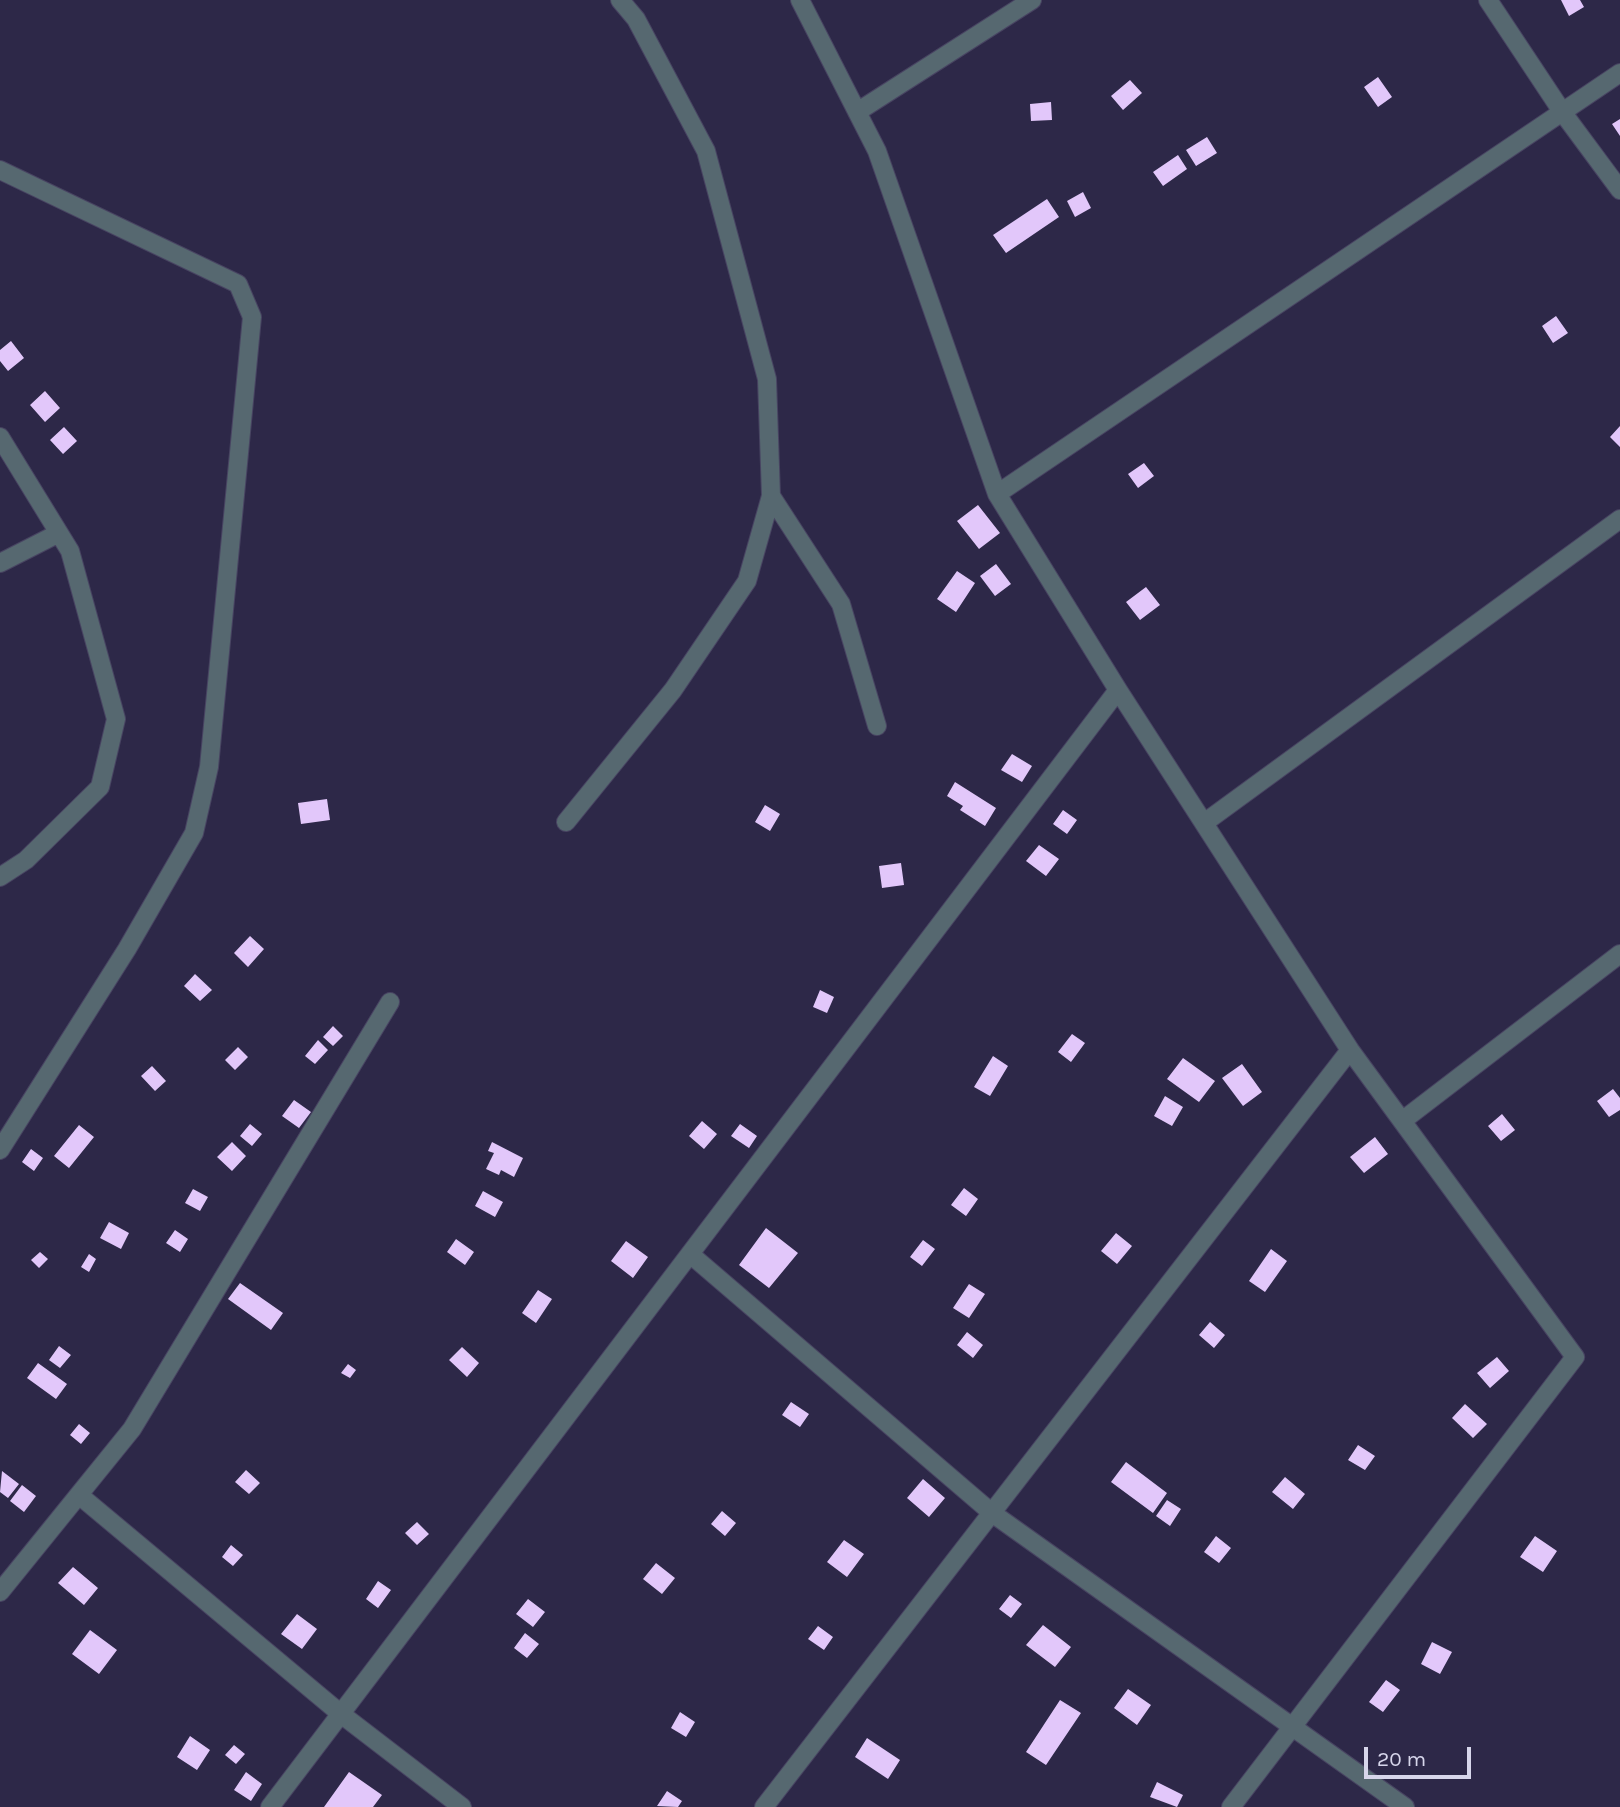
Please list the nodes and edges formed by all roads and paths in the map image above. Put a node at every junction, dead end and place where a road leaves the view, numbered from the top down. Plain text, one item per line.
1 (620, 0) edge
2 (800, 0) edge
3 (1032, 0) edge
4 (1488, 0) edge
5 (1620, 73) edge
6 (857, 112) junction
7 (1563, 113) junction
8 (0, 170) edge
9 (1620, 190) edge
10 (0, 437) edge
11 (997, 495) junction
12 (771, 496) junction
13 (1620, 519) edge
14 (59, 533) junction
15 (0, 563) edge
16 (1118, 690) junction
17 (877, 726) dead end
18 (566, 822) dead end
19 (1204, 823) junction
20 (0, 877) edge
21 (1620, 954) edge
22 (390, 1002) dead end
23 (1350, 1050) junction
24 (1402, 1121) junction
25 (0, 1150) edge
26 (690, 1254) junction
27 (79, 1495) junction
28 (992, 1513) junction
29 (0, 1592) edge
30 (341, 1714) junction
31 (1292, 1727) junction
32 (270, 1807) edge
33 (462, 1807) edge
34 (764, 1807) edge
35 (1231, 1807) edge
36 (1405, 1807) edge

1 - 12 street
2 - 6 street
3 - 6 street
4 - 7 street
5 - 7 street
6 - 11 street
7 - 9 street
7 - 11 street
8 - 25 street
10 - 14 street
11 - 16 street
12 - 17 street
12 - 18 street
13 - 19 street
14 - 15 street
14 - 20 street
16 - 19 street
16 - 26 street
19 - 23 street
21 - 24 street
22 - 27 street
23 - 24 street
23 - 28 street
24 - 31 street
26 - 28 street
26 - 30 street
27 - 29 street
27 - 30 street
28 - 31 street
28 - 34 street
30 - 32 street
30 - 33 street
31 - 35 street
31 - 36 street

